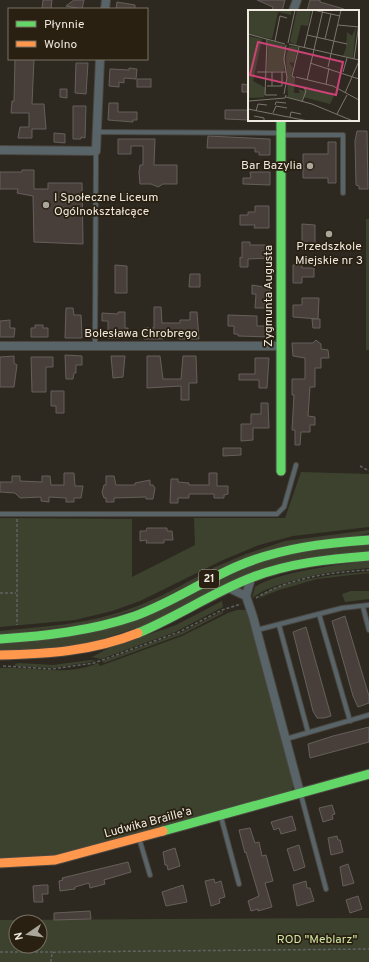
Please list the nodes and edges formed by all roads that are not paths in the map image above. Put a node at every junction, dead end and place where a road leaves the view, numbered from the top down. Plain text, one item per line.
1 (297, 0) edge
2 (293, 10) edge
3 (100, 60) edge
4 (281, 121) edge
5 (96, 132) junction
6 (281, 134) junction
7 (0, 150) edge
8 (96, 151) junction
9 (343, 193) dead end
10 (0, 346) edge
11 (96, 346) junction
12 (281, 346) junction
13 (296, 465) dead end
14 (281, 471) dead end
15 (0, 514) edge
16 (369, 540) edge
17 (369, 556) edge
18 (251, 578) junction
19 (229, 588) junction
20 (249, 598) junction
21 (369, 605) edge
22 (362, 607) junction
23 (320, 614) junction
24 (279, 625) junction
25 (257, 630) junction
26 (369, 630) edge
27 (0, 639) edge
28 (0, 655) edge
29 (369, 715) edge
30 (350, 721) junction
31 (308, 732) junction
32 (286, 739) junction
33 (369, 774) edge
34 (300, 793) junction
35 (221, 815) junction
36 (139, 838) junction
37 (0, 863) edge
38 (150, 875) dead end
39 (239, 884) dead end
40 (326, 889) dead end

1 - 2 street
3 - 5 street
4 - 6 main road, Zygmunta Augusta
5 - 6 lane
5 - 8 street
6 - 9 lane
6 - 12 main road, Zygmunta Augusta
7 - 8 street
8 - 11 lane
10 - 11 street, Bolesława Chrobrego
11 - 12 street, Bolesława Chrobrego
12 - 14 main road, Zygmunta Augusta
13 - 15 lane
16 - 27 main road, 21
17 - 18 main road, 21
18 - 19 main road, 21
18 - 20 street
19 - 20 street
19 - 28 main road, 21
20 - 25 street
21 - 22 lane
22 - 23 lane
22 - 26 lane
23 - 24 lane
23 - 30 lane
24 - 25 lane
24 - 31 lane
25 - 32 street
29 - 30 lane
30 - 31 lane
31 - 32 lane
32 - 34 street
33 - 34 main road, Ludwika Braille'a
34 - 35 main road, Ludwika Braille'a
34 - 40 lane
35 - 36 main road, Ludwika Braille'a
35 - 39 lane
36 - 37 main road, Ludwika Braille'a
36 - 38 lane

